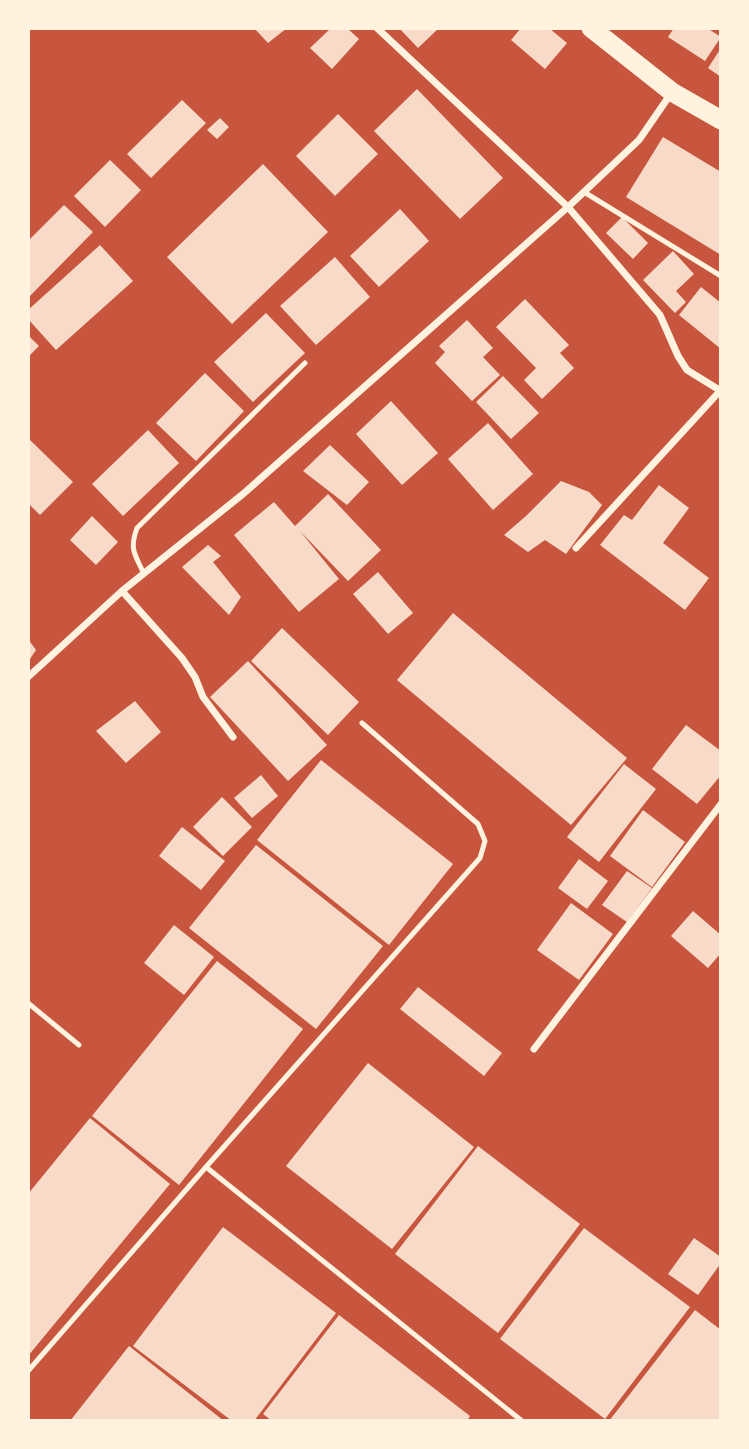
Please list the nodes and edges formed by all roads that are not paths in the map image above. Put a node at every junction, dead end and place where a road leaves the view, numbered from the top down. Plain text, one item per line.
1 (377, 28) edge
2 (591, 28) edge
3 (672, 92) junction
4 (721, 120) edge
5 (584, 192) junction
6 (568, 207) junction
7 (721, 276) edge
8 (305, 363) dead end
9 (721, 391) edge
10 (576, 548) dead end
11 (144, 573) junction
12 (122, 591) junction
13 (28, 677) edge
14 (362, 723) dead end
15 (233, 737) dead end
16 (721, 804) edge
17 (28, 1003) edge
18 (79, 1045) dead end
19 (534, 1049) dead end
20 (206, 1167) junction
21 (28, 1371) edge
22 (513, 1419) edge
23 (522, 1421) edge

1 - 6 street
2 - 3 highway
3 - 4 highway
3 - 5 street
5 - 6 street
5 - 7 lane
6 - 9 street
6 - 11 street
8 - 11 lane
9 - 10 street
11 - 12 street
12 - 13 street
12 - 15 street
14 - 20 lane
16 - 19 street
17 - 18 lane
20 - 21 lane
20 - 22 lane
22 - 23 lane

